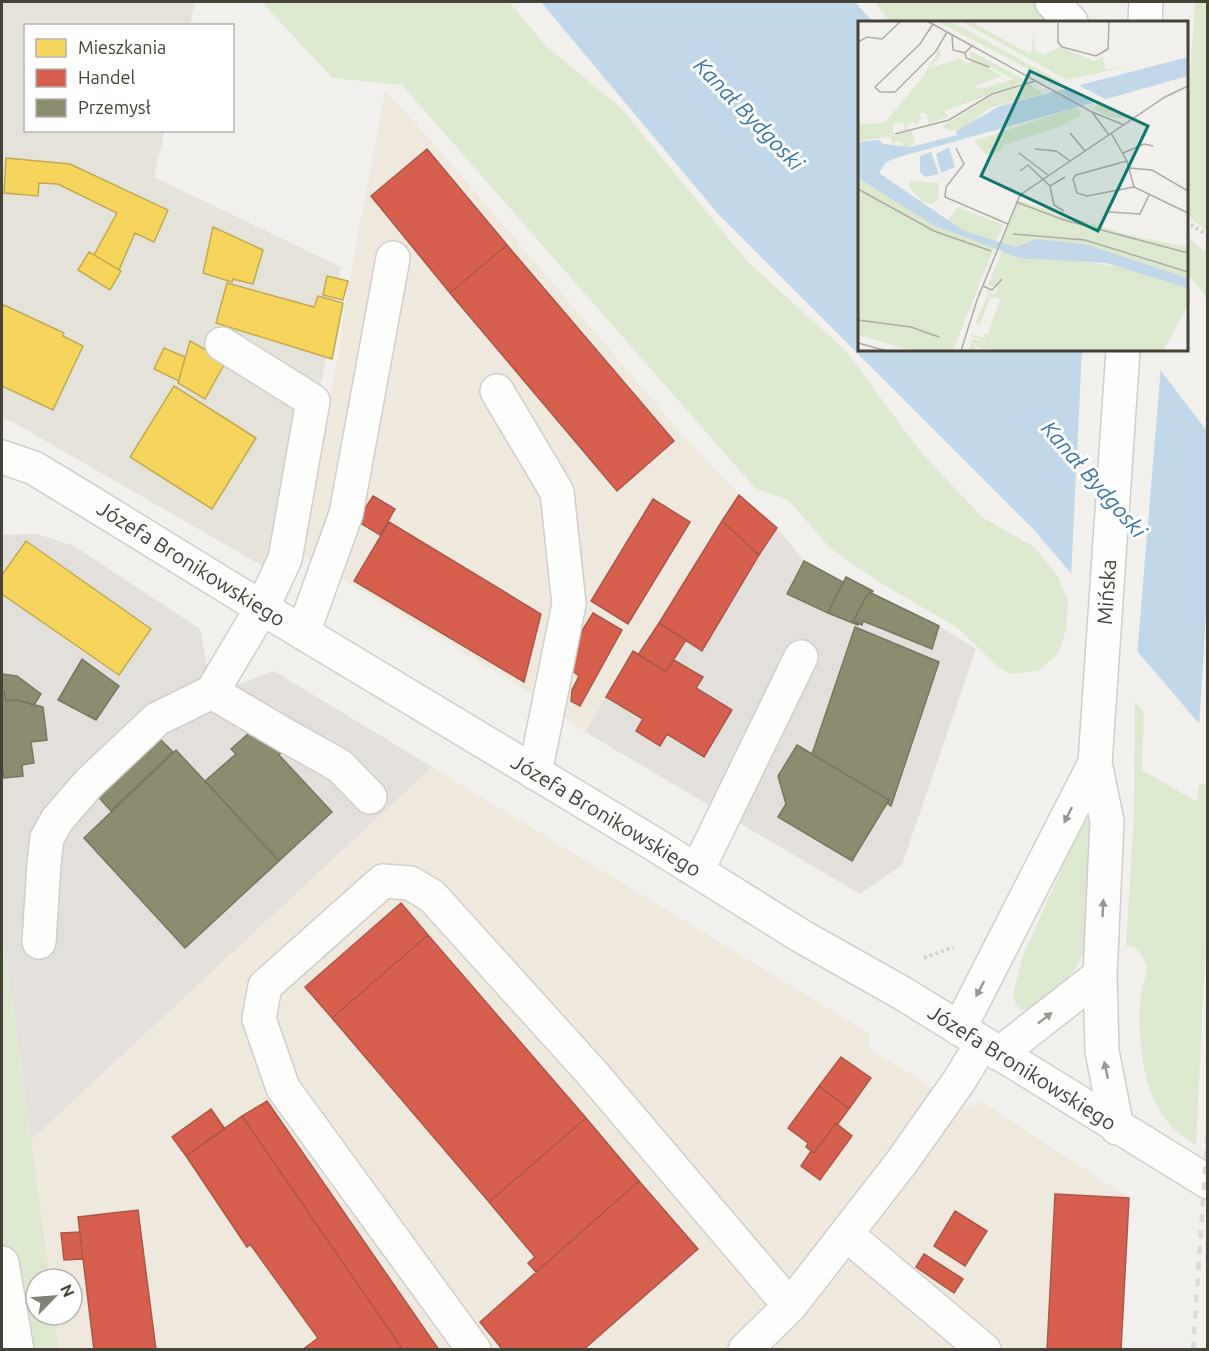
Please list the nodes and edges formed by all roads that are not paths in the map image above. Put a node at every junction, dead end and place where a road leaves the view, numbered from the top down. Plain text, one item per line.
1 (1052, 2) edge
2 (1146, 2) edge
3 (1070, 21) edge
4 (1145, 21) edge
5 (393, 258) dead end
6 (222, 344) dead end
7 (1123, 351) edge
8 (497, 391) dead end
9 (2, 457) edge
10 (262, 608) junction
11 (303, 633) junction
12 (801, 657) dead end
13 (212, 692) junction
14 (1095, 763) junction
15 (535, 773) junction
16 (370, 797) dead end
17 (697, 871) junction
18 (39, 942) dead end
19 (1100, 975) junction
20 (980, 1042) junction
21 (1117, 1128) junction
22 (1208, 1182) edge
23 (846, 1234) junction
24 (2, 1263) edge
25 (790, 1306) junction
26 (17, 1350) edge
27 (474, 1350) edge
28 (745, 1350) edge
29 (984, 1350) edge

1 - 3 street
2 - 4 street
5 - 11 street
6 - 10 street
7 - 14 street, Mińska
8 - 15 street
9 - 10 street, Józefa Bronikowskiego
10 - 11 street, Józefa Bronikowskiego
10 - 13 street
11 - 15 street, Józefa Bronikowskiego
12 - 17 street
13 - 16 street
13 - 18 street
19 -> 14 street, Mińska
14 -> 20 street, Mińska
15 - 17 street, Józefa Bronikowskiego
17 - 20 street, Józefa Bronikowskiego
20 -> 19 street
21 -> 19 street, Mińska
20 - 21 street, Józefa Bronikowskiego
20 - 23 street, Mińska
21 - 22 street, Józefa Bronikowskiego
23 - 25 street, Mińska
23 - 29 street
24 - 26 street
25 - 27 street
25 - 28 street, Mińska

